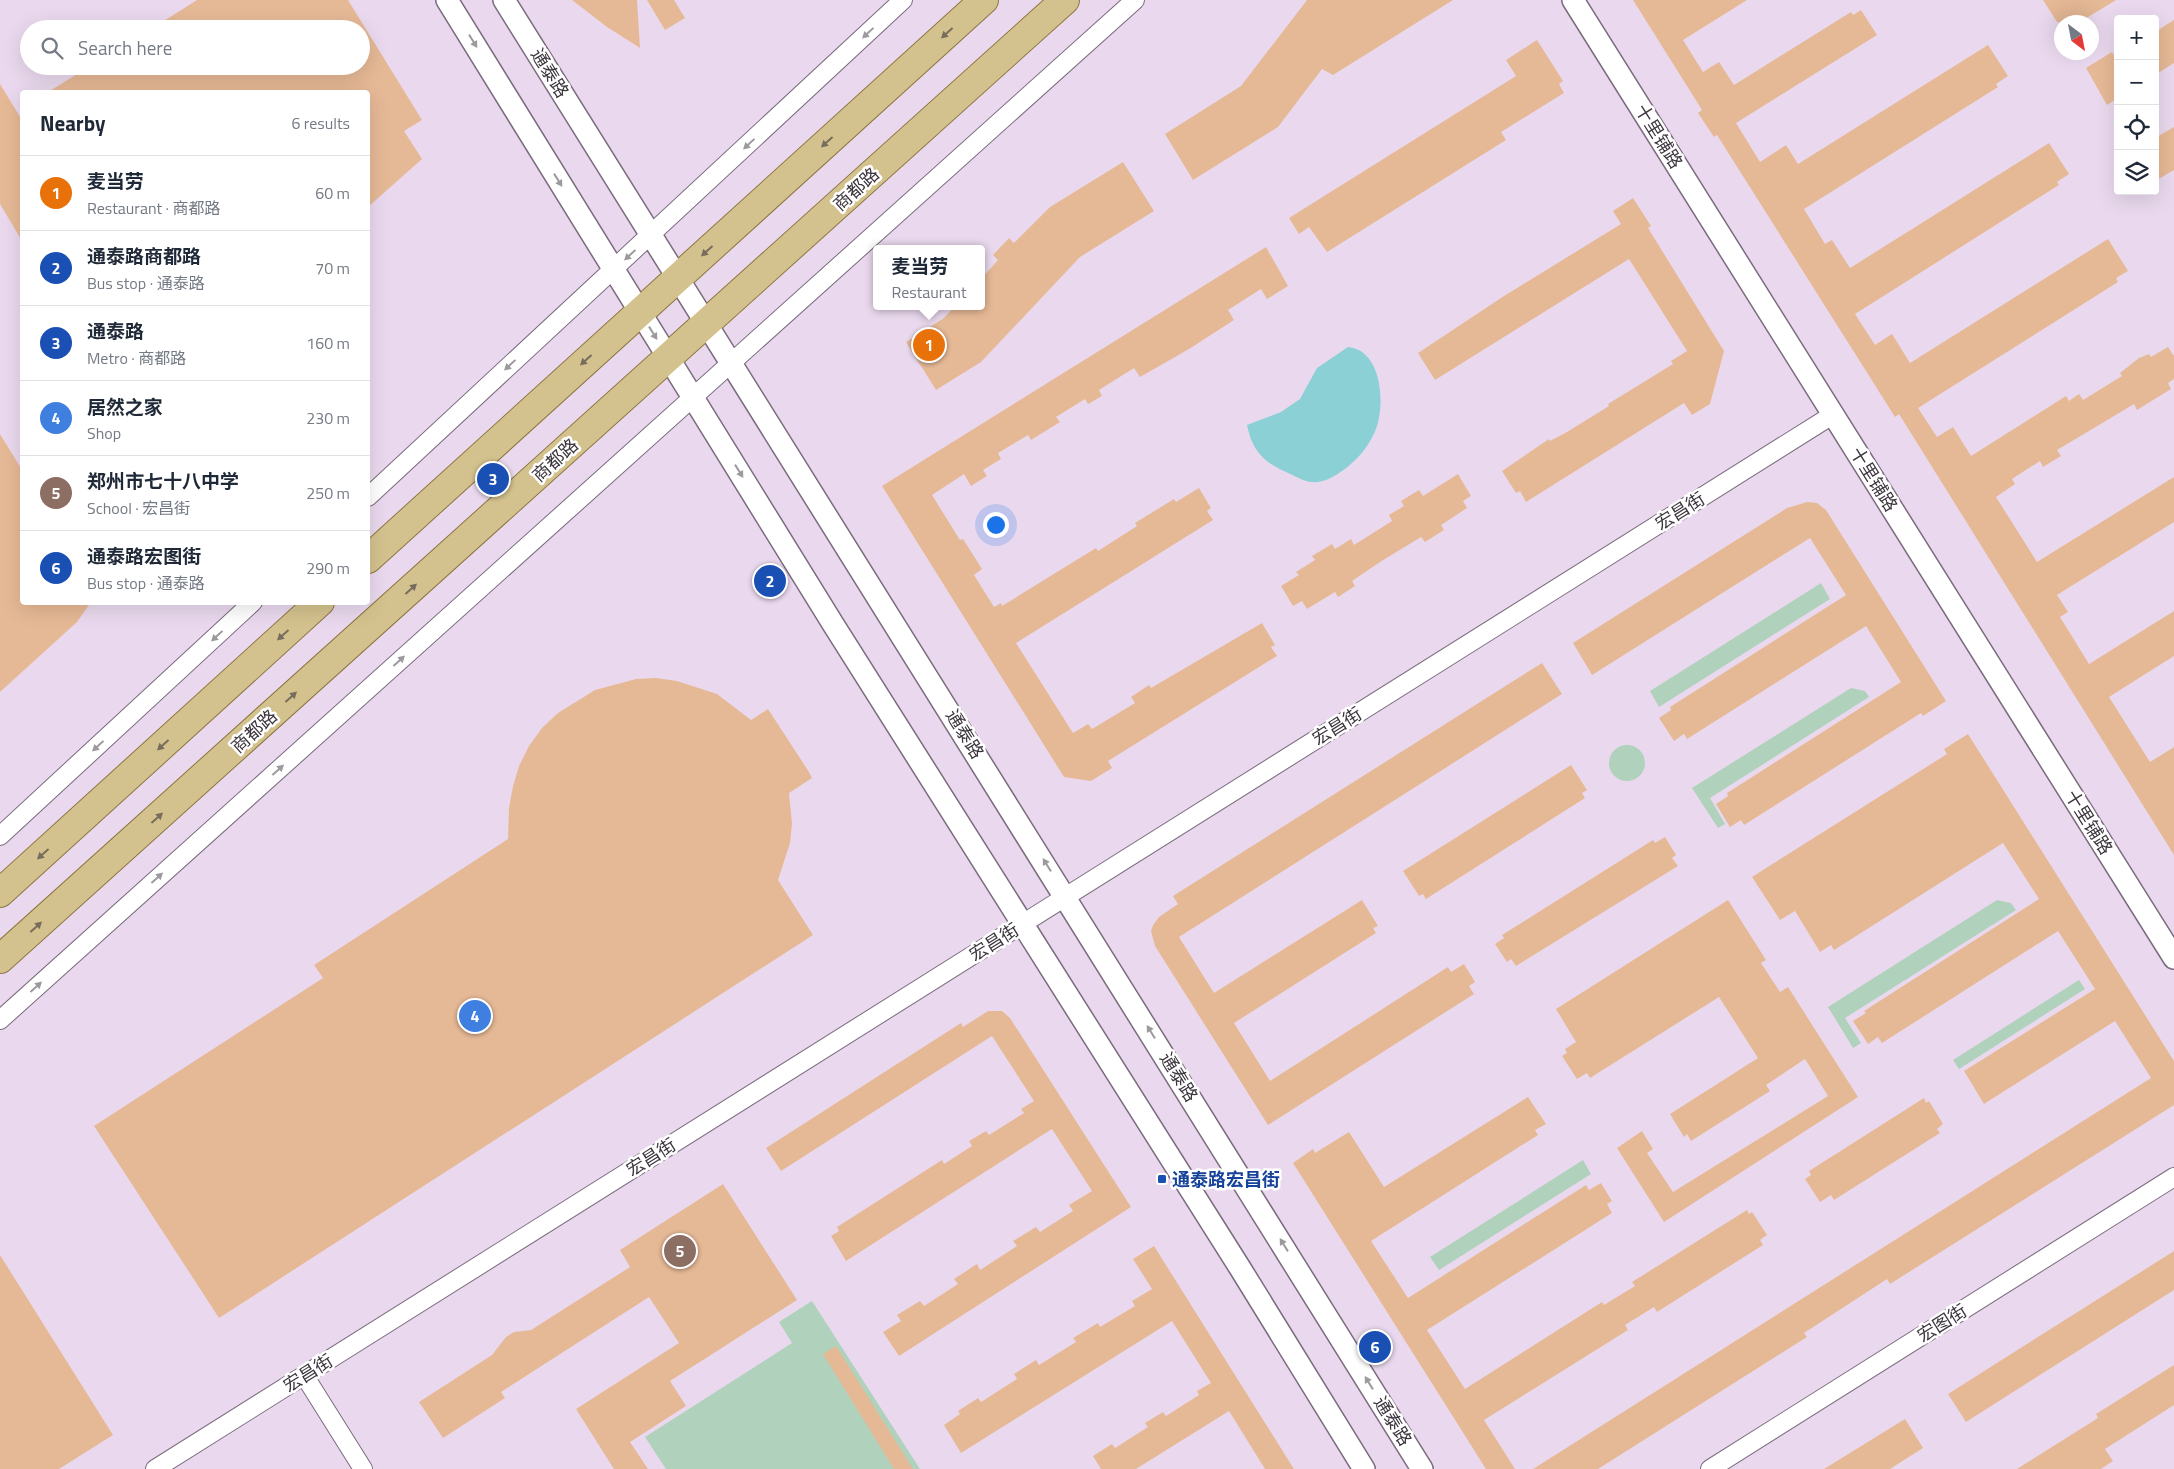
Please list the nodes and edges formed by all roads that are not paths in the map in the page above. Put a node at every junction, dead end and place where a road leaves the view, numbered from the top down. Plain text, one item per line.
1 (447, 0) edge
2 (504, 0) edge
3 (903, 0) edge
4 (984, 0) edge
5 (1065, 0) edge
6 (1135, 0) edge
7 (1573, 0) edge
8 (652, 234) junction
9 (614, 270) junction
10 (678, 276) junction
11 (640, 311) junction
12 (707, 322) junction
13 (668, 357) junction
14 (732, 362) junction
15 (693, 397) junction
16 (1834, 414) junction
17 (370, 495) edge
18 (370, 557) edge
19 (250, 605) edge
20 (317, 605) edge
21 (0, 836) edge
22 (0, 893) edge
23 (1066, 896) junction
24 (1023, 924) junction
25 (2174, 958) edge
26 (0, 959) edge
27 (0, 1020) edge
28 (2174, 1177) edge
29 (304, 1375) junction
30 (155, 1469) edge
31 (363, 1469) edge
32 (1364, 1469) edge
33 (1422, 1469) edge
34 (1710, 1469) edge

1 -> 9 street
2 - 8 street, 通泰路
3 -> 8 street
4 -> 10 main road
5 - 12 main road, 商都路
6 - 14 street
7 - 16 street, 十里铺路
8 -> 9 street
8 - 10 street, 通泰路
9 - 11 street
9 -> 17 street
10 - 11 main road
10 - 12 street, 通泰路
11 -> 13 street
11 -> 18 main road
12 - 13 main road, 商都路
12 - 14 street, 通泰路
13 - 15 street
26 -> 13 main road, 商都路
14 - 15 street
23 -> 14 street, 通泰路
15 -> 24 street
27 -> 15 street
16 - 23 street, 宏昌街
16 - 25 street, 十里铺路
19 -> 21 street
20 -> 22 main road
23 - 24 street, 宏昌街
33 -> 23 street, 通泰路
24 - 29 street, 宏昌街
24 - 32 street
28 - 34 street, 宏图街
29 - 30 street, 宏昌街
29 - 31 street

